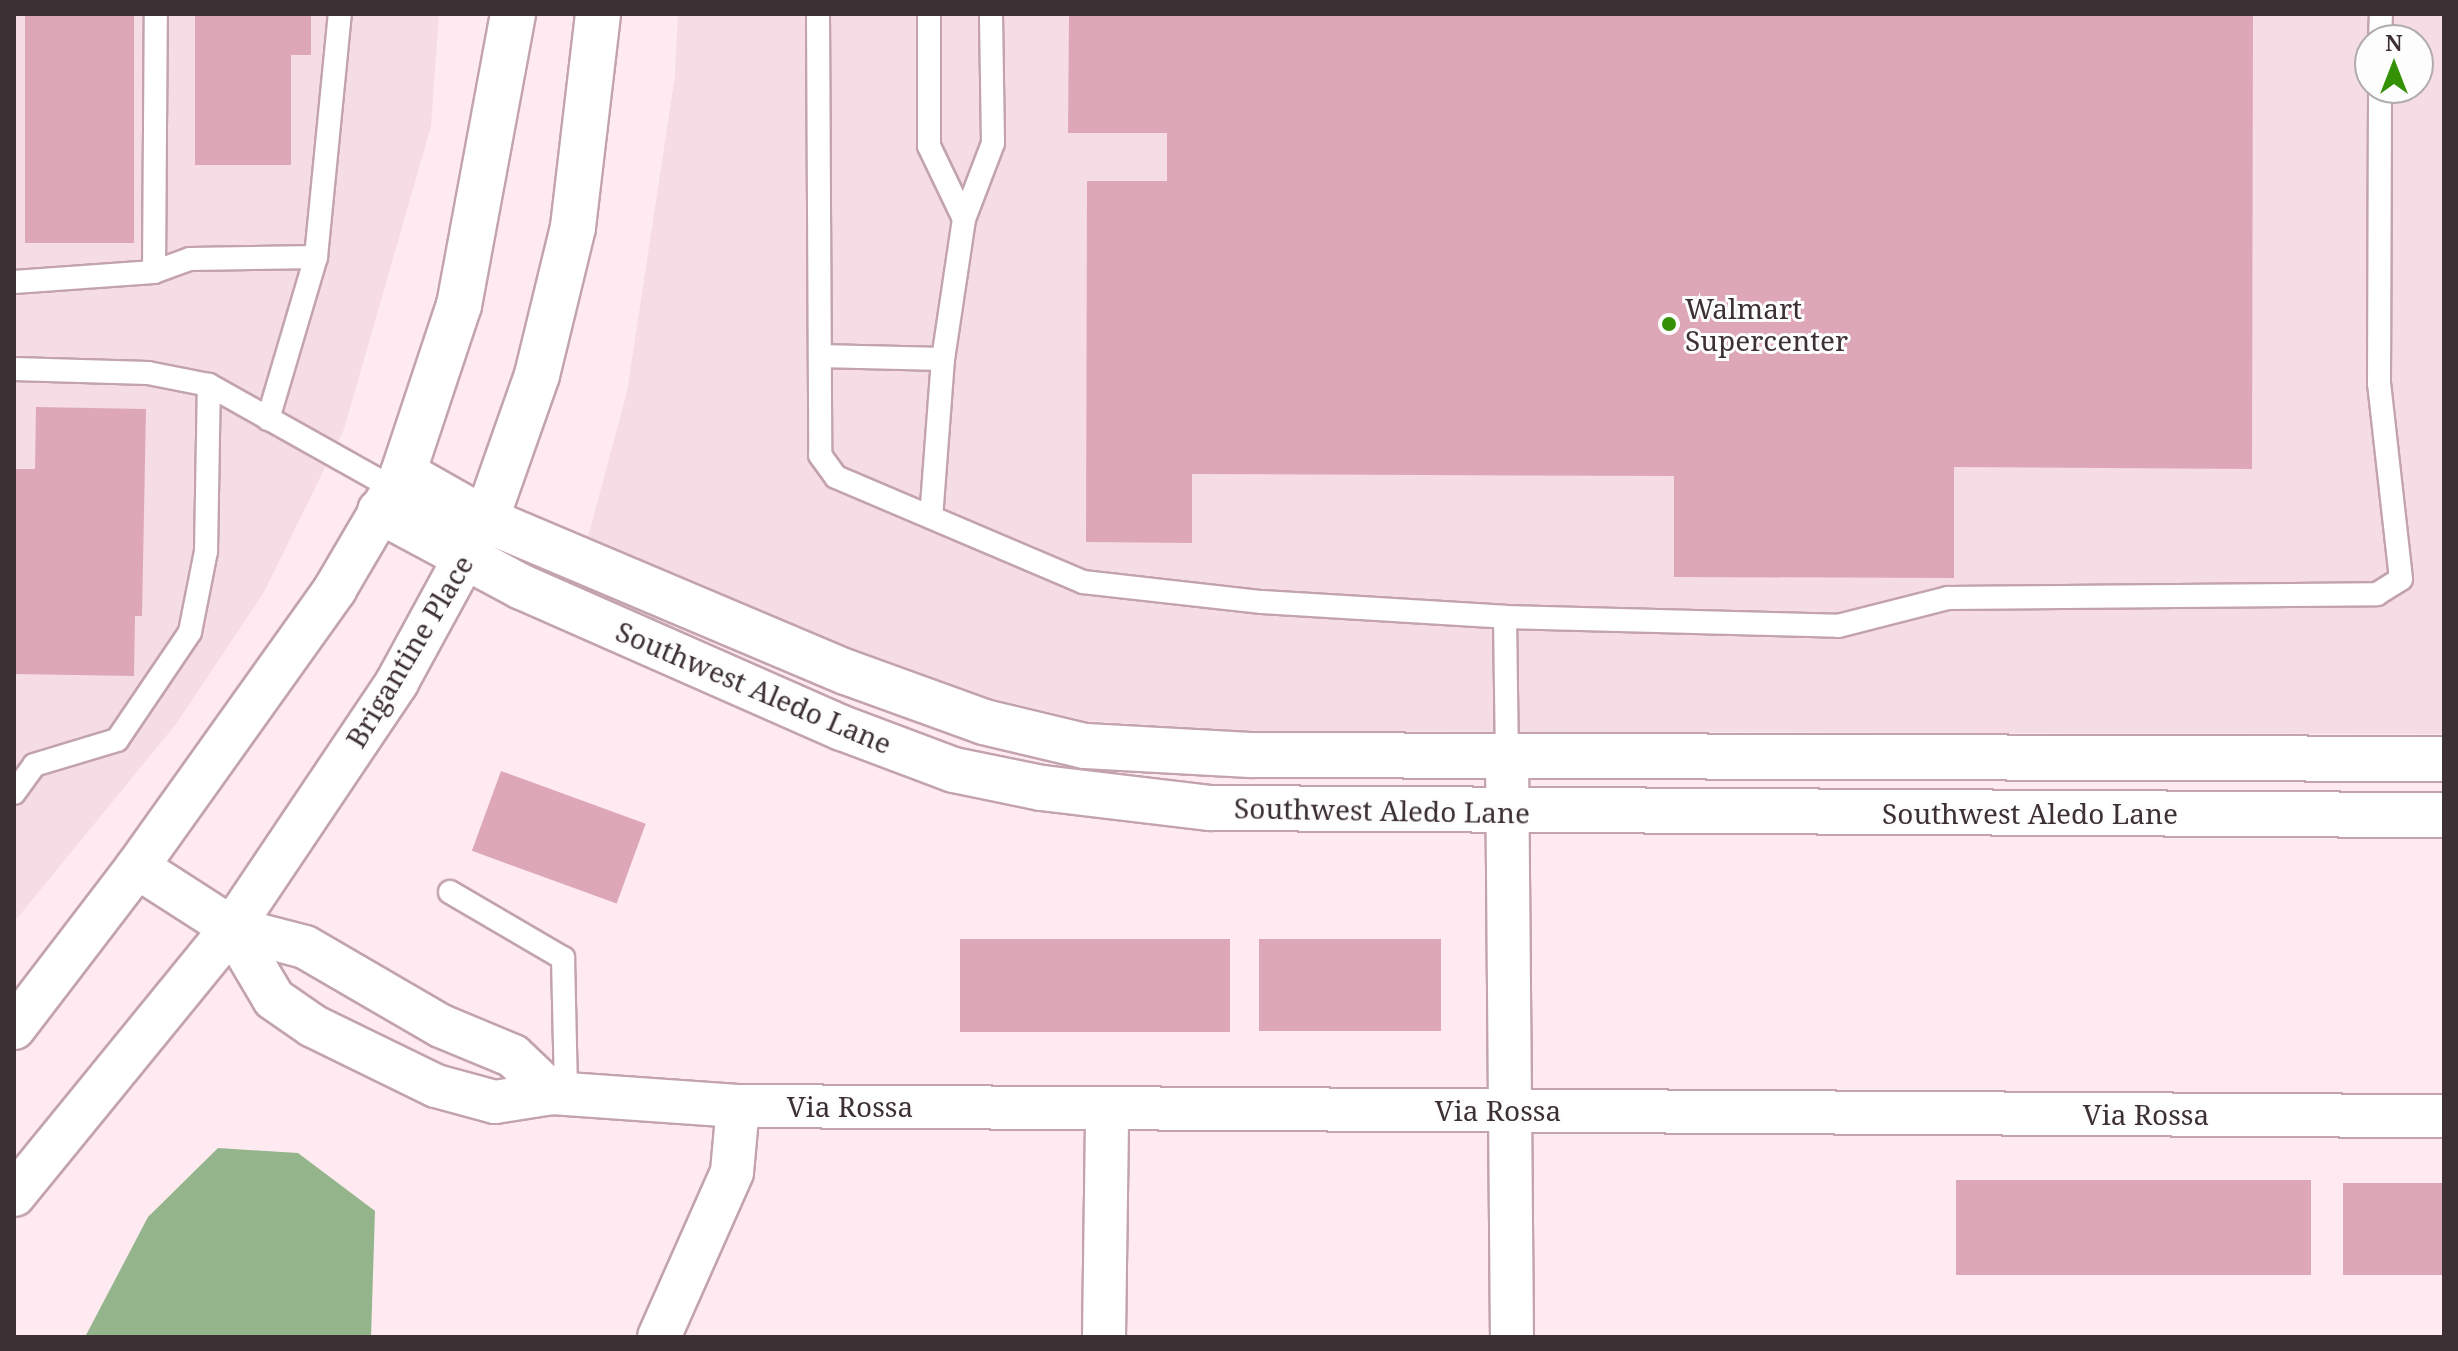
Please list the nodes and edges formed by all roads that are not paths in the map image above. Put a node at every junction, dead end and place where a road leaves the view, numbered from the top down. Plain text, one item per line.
1 (156, 14) edge
2 (340, 14) edge
3 (513, 14) edge
4 (598, 14) edge
5 (818, 14) edge
6 (929, 14) edge
7 (991, 14) edge
8 (2380, 104) edge
9 (964, 219) junction
10 (316, 257) junction
11 (154, 272) junction
12 (14, 282) edge
13 (820, 356) junction
14 (943, 359) junction
15 (14, 369) edge
16 (209, 385) junction
17 (268, 419) junction
18 (392, 491) junction
19 (931, 517) junction
20 (476, 538) junction
21 (1505, 617) junction
22 (1507, 755) junction
23 (2444, 759) edge
24 (24, 764) edge
25 (14, 793) edge
26 (1506, 812) junction
27 (2444, 815) edge
28 (137, 867) junction
29 (450, 892) dead end
30 (232, 928) junction
31 (14, 1028) edge
32 (559, 1093) junction
33 (738, 1106) junction
34 (1107, 1108) junction
35 (1511, 1110) junction
36 (2444, 1116) edge
37 (14, 1195) edge
38 (659, 1337) edge
39 (1104, 1337) edge
40 (1512, 1337) edge

1 - 11 lane
2 - 10 lane
3 - 18 street
4 - 20 street, Brigantine Place
5 - 13 lane
6 - 9 lane
7 - 9 lane
8 - 21 lane
9 - 14 lane
10 - 11 lane
10 - 17 lane
11 - 12 lane
13 - 14 lane
13 - 19 lane
14 - 19 lane
15 - 16 lane
16 - 17 lane
16 - 24 lane
17 - 18 lane
18 - 20 street, Southwest Aledo Lane
18 - 28 street
19 - 21 lane
20 - 22 street, Southwest Aledo Lane
20 - 26 street, Southwest Aledo Lane
20 - 30 street, Brigantine Place
21 - 22 lane
22 - 23 street, Southwest Aledo Lane
22 - 26 street
24 - 25 lane
26 - 27 street, Southwest Aledo Lane
26 - 35 street
28 - 30 street, Via Rossa
28 - 31 street
29 - 32 lane
30 - 32 street, Via Rossa
30 - 32 street, Via Rossa
30 - 37 street, Brigantine Place
32 - 33 street, Via Rossa
33 - 34 street, Via Rossa
33 - 38 street
34 - 35 street, Via Rossa
34 - 39 street
35 - 36 street, Via Rossa
35 - 40 street

